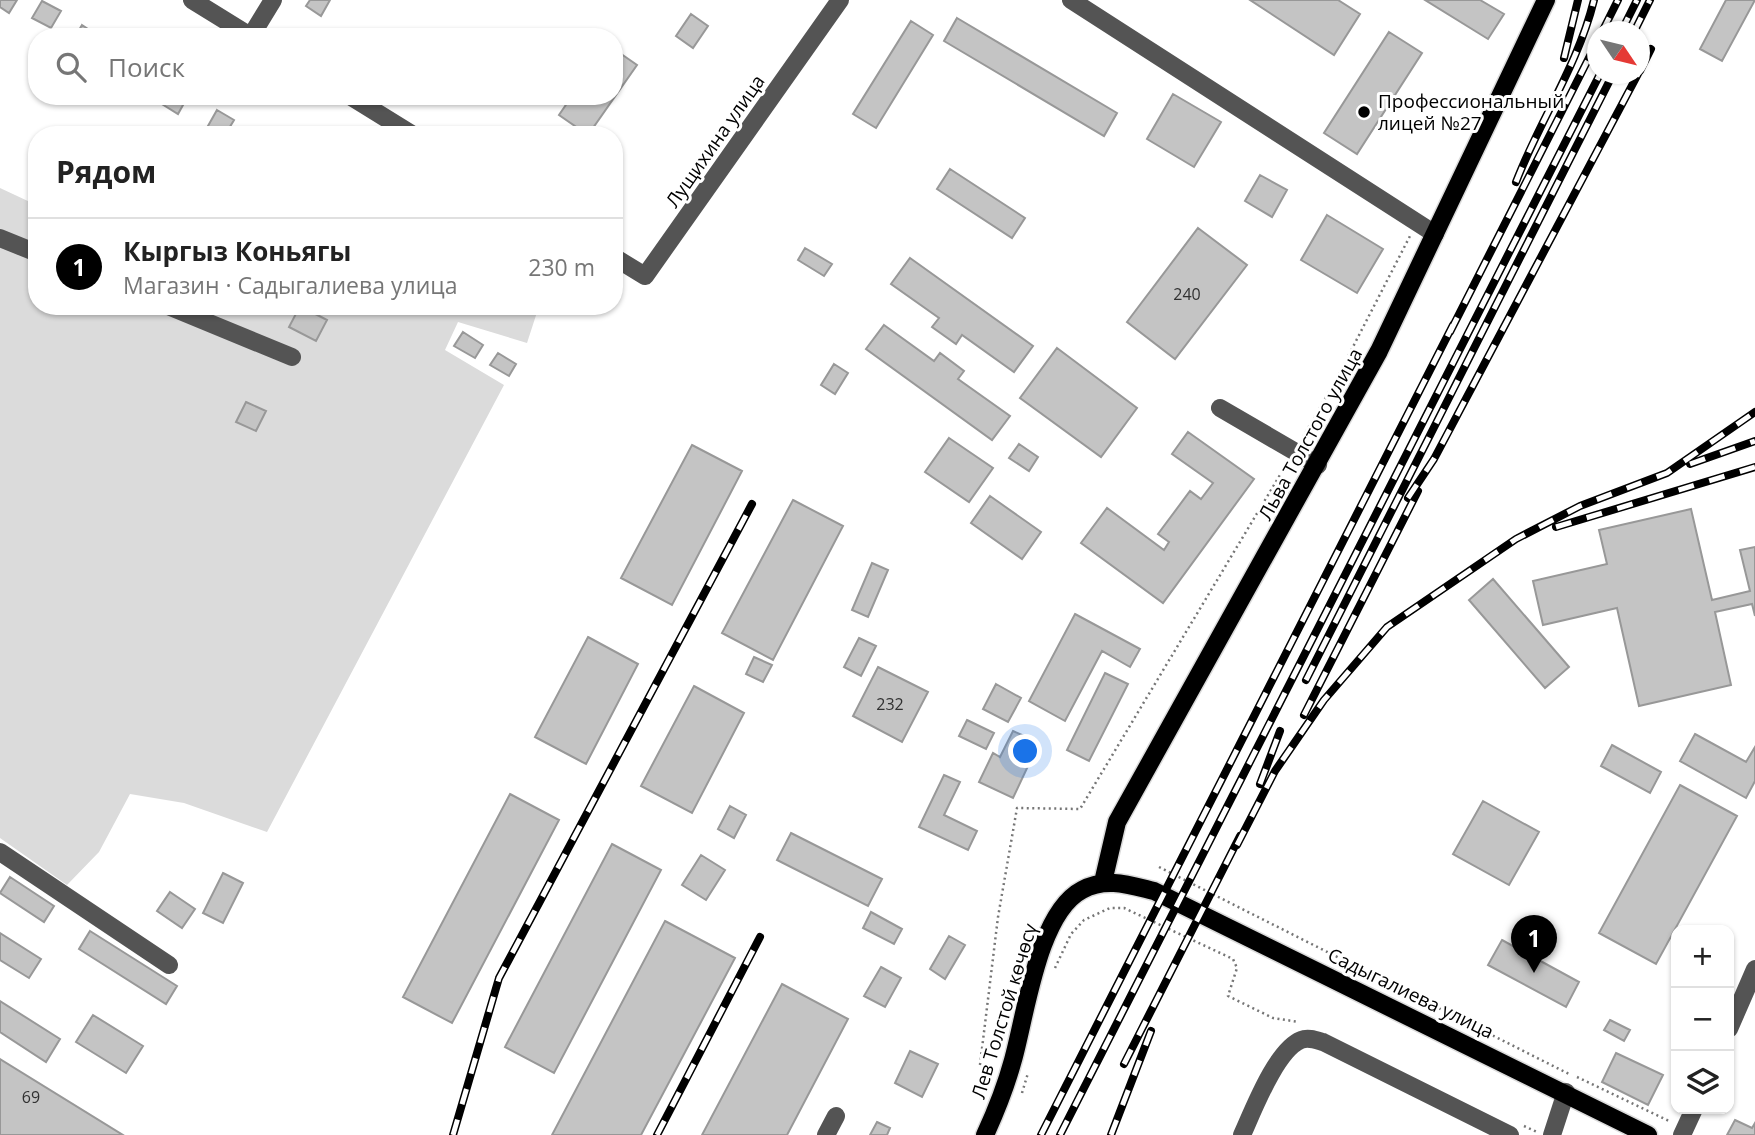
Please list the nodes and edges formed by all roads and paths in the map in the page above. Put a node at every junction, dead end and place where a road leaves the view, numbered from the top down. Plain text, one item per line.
1 (192, 0) edge
2 (273, 0) edge
3 (840, 0) edge
4 (1071, 0) edge
5 (1546, 0) edge
6 (239, 28) edge
7 (257, 28) edge
8 (365, 105) edge
9 (398, 126) edge
10 (1418, 222) junction
11 (1435, 234) junction
12 (0, 238) edge
13 (28, 249) edge
14 (623, 263) edge
15 (190, 315) edge
16 (292, 357) dead end
17 (1220, 408) dead end
18 (1299, 443) dead end
19 (1286, 465) dead end
20 (1318, 466) junction
21 (0, 852) edge
22 (1159, 867) dead end
23 (1103, 882) junction
24 (169, 965) dead end
25 (1755, 969) edge
26 (1054, 970) dead end
27 (1228, 996) dead end
28 (1734, 1017) edge
29 (980, 1065) dead end
30 (1030, 1068) dead end
31 (1566, 1092) junction
32 (1018, 1103) dead end
33 (1692, 1114) edge
34 (836, 1116) dead end
35 (1684, 1132) edge
36 (826, 1135) edge
37 (985, 1135) edge
38 (1242, 1135) edge
39 (1510, 1135) edge
40 (1552, 1135) edge
41 (1648, 1135) edge

1 - 6 street
2 - 7 street
3 - 14 street, Лущихина улица
4 - 10 street
5 - 11 main road, Льва Толстого улица
8 - 9 street
10 - 11 street
10 - 18 path
11 - 20 main road, Льва Толстого улица
12 - 13 street
15 - 16 street
17 - 20 street
19 - 29 path
20 - 23 main road, Льва Толстого улица
21 - 24 street
22 - 35 path
23 - 31 main road, Садыгалиева улица
23 - 37 main road, Лев Толстой көчөсү
25 - 28 street
26 - 27 path
30 - 32 path
31 - 40 street
31 - 41 main road, Садыгалиева улица
33 - 35 street
34 - 36 street
38 - 39 street

